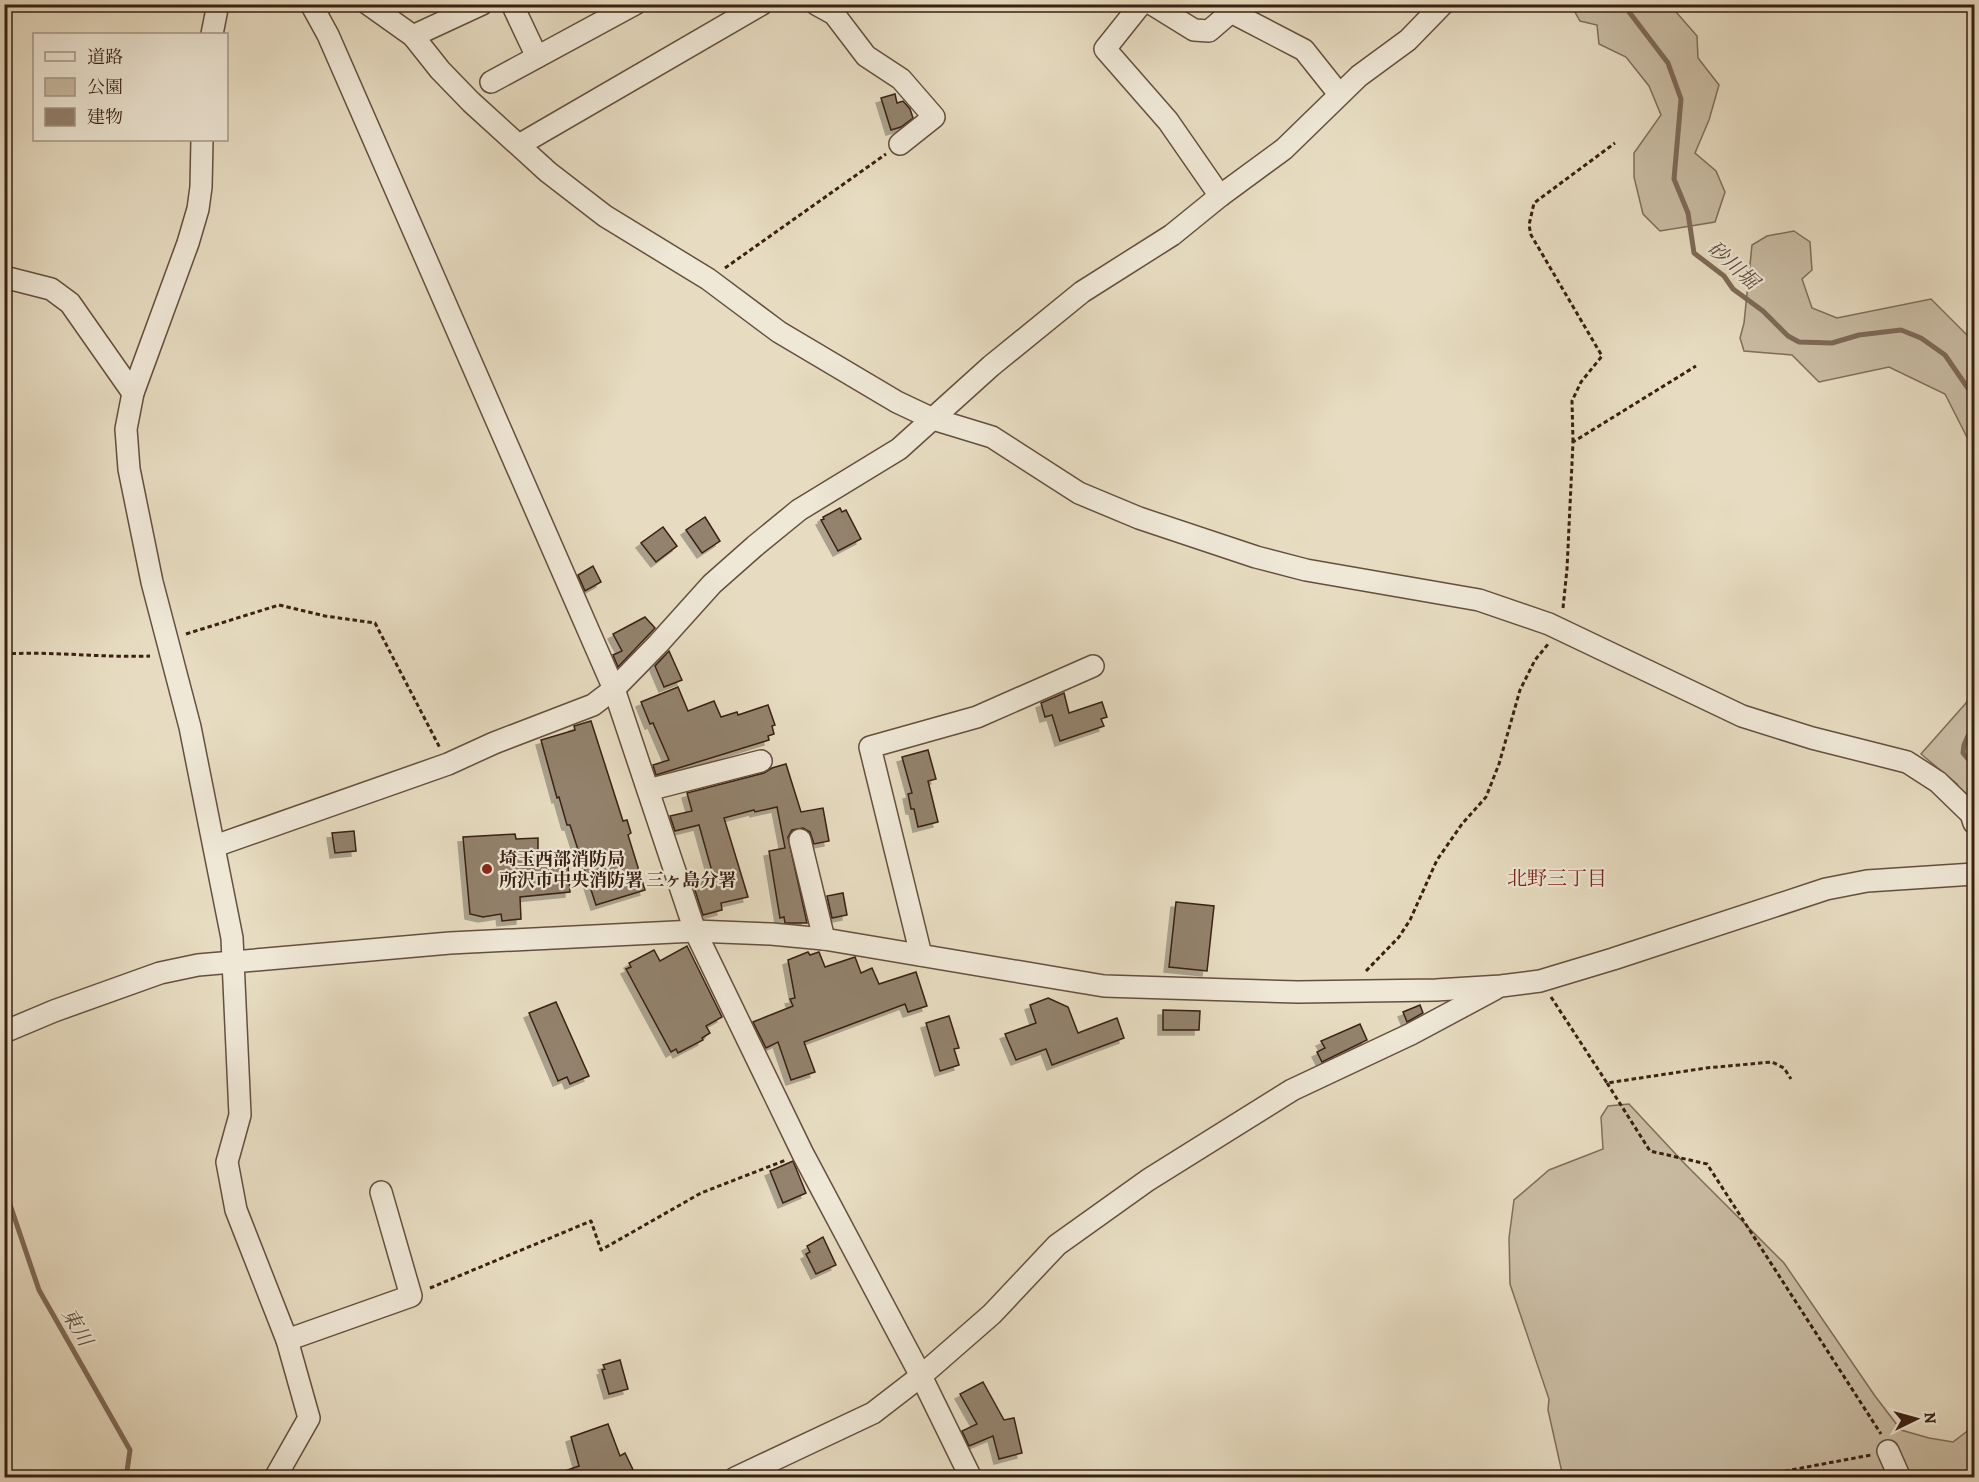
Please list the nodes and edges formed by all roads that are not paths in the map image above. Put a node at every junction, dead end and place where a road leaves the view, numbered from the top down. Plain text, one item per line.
1 (218, 4) edge
2 (311, 4) edge
3 (369, 4) edge
4 (482, 4) edge
5 (512, 4) edge
6 (634, 4) edge
7 (762, 4) edge
8 (816, 4) edge
9 (1141, 4) edge
10 (1152, 4) edge
11 (1443, 4) edge
12 (212, 33) edge
13 (413, 36) junction
14 (537, 57) junction
15 (491, 82) dead end
16 (1339, 94) junction
17 (202, 141) edge
18 (900, 144) road end
19 (519, 145) junction
20 (1220, 196) junction
21 (4, 277) edge
22 (133, 393) junction
23 (933, 419) junction
24 (1092, 666) dead end
25 (614, 689) junction
26 (761, 761) dead end
27 (648, 790) junction
28 (1974, 823) edge
29 (800, 840) dead end
30 (215, 846) junction
31 (1974, 874) edge
32 (695, 931) junction
33 (824, 939) junction
34 (921, 955) junction
35 (232, 961) junction
36 (1501, 986) junction
37 (4, 1032) edge
38 (381, 1192) dead end
39 (287, 1340) junction
40 (921, 1376) junction
41 (1888, 1451) road end
42 (275, 1478) edge
43 (735, 1478) edge
44 (971, 1478) edge
45 (1900, 1478) edge

1 - 12 street
2 - 25 street
3 - 13 street
4 - 13 street
5 - 14 street
6 - 14 street
7 - 19 street
8 - 18 street
9 - 20 street
10 - 16 street
11 - 16 street
13 - 19 street
14 - 15 street
16 - 20 street
17 - 22 street
19 - 23 street
20 - 23 street
21 - 22 street
22 - 30 street
23 - 25 street
23 - 28 street
24 - 34 street
25 - 27 street
25 - 30 street
26 - 27 street
27 - 32 street
29 - 33 street
30 - 35 street
31 - 36 street
32 - 33 street
32 - 35 street
32 - 40 street
33 - 34 street
34 - 36 street
35 - 37 street
35 - 39 street
36 - 40 street
38 - 39 street
39 - 42 street
40 - 43 street
40 - 44 street
41 - 45 street

